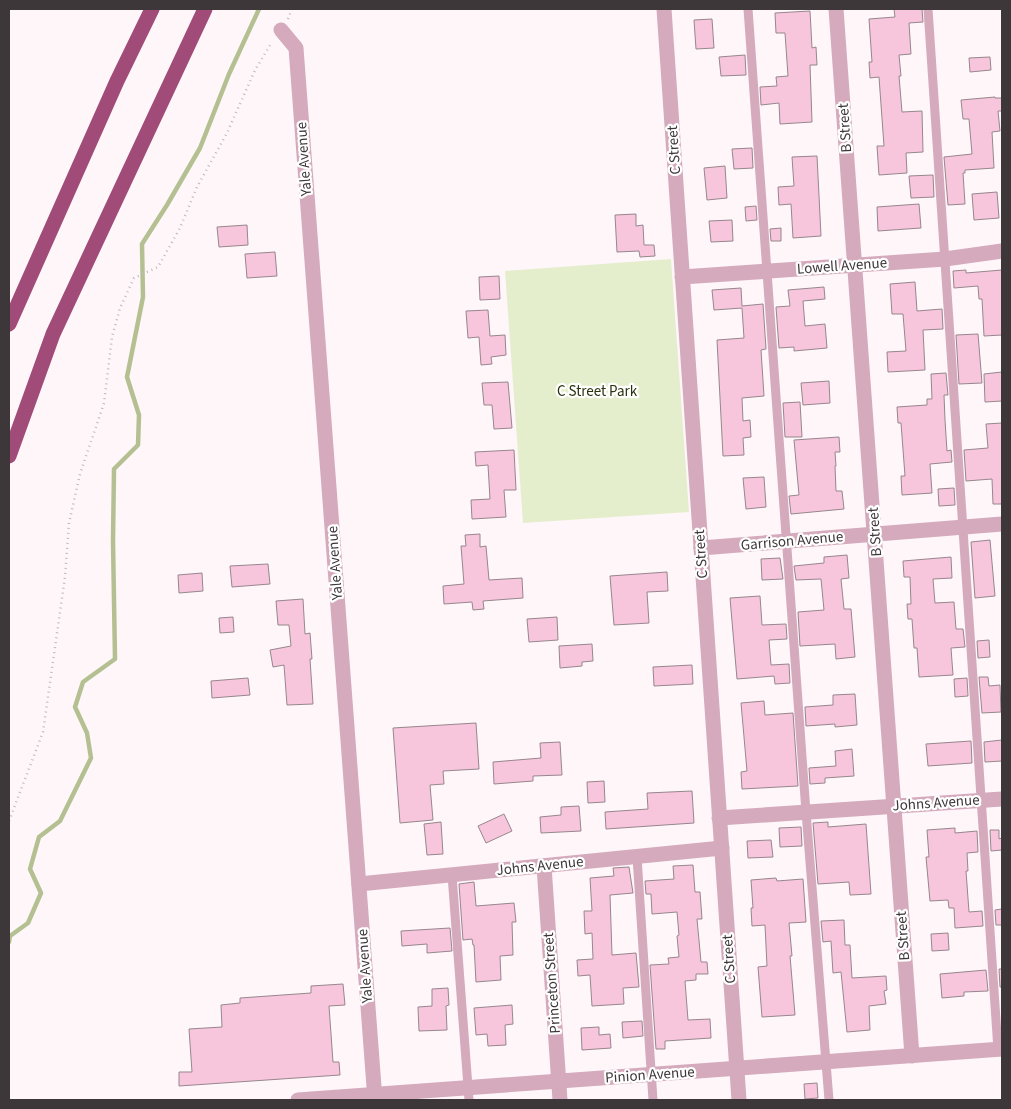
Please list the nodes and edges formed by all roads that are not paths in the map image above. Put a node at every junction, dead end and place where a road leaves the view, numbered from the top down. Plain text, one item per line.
1 (152, 9) edge
2 (205, 9) edge
3 (664, 9) edge
4 (748, 9) edge
5 (836, 9) edge
6 (928, 9) edge
7 (281, 30) road end
8 (1002, 251) edge
9 (945, 259) junction
10 (855, 265) junction
11 (767, 271) junction
12 (682, 277) junction
13 (9, 324) edge
14 (9, 456) edge
15 (1002, 524) edge
16 (963, 527) junction
17 (875, 534) junction
18 (787, 541) junction
19 (701, 548) junction
20 (1002, 799) edge
21 (981, 800) junction
22 (894, 806) junction
23 (806, 812) junction
24 (719, 818) junction
25 (722, 848) junction
26 (637, 857) junction
27 (544, 866) junction
28 (452, 875) junction
29 (359, 884) junction
30 (1000, 1050) edge
31 (912, 1056) junction
32 (826, 1062) junction
33 (736, 1068) junction
34 (651, 1075) junction
35 (559, 1082) junction
36 (469, 1094) edge
37 (375, 1097) edge
38 (298, 1100) edge
39 (560, 1100) edge
40 (653, 1100) edge
41 (739, 1100) edge
42 (829, 1100) edge

1 - 13 highway
2 - 14 highway
3 - 12 street, C Street
4 - 11 lane
5 - 10 street, B Street
6 - 9 lane
7 - 29 street, Yale Avenue
8 - 9 street, Lowell Avenue
9 - 10 street, Lowell Avenue
9 - 16 lane
10 - 11 street, Lowell Avenue
10 - 17 street, B Street
11 - 12 street, Lowell Avenue
11 - 18 lane
12 - 19 street, C Street
15 - 16 street, Garrison Avenue
16 - 17 street, Garrison Avenue
16 - 21 lane
17 - 18 street, Garrison Avenue
17 - 22 street, B Street
18 - 19 street, Garrison Avenue
18 - 23 lane
19 - 24 street, C Street
20 - 21 street, Johns Avenue
21 - 22 street, Johns Avenue
21 - 30 lane
22 - 23 street, Johns Avenue
22 - 31 street, B Street
23 - 24 street, Johns Avenue
23 - 32 lane
24 - 25 street, C Street
25 - 26 street, Johns Avenue
25 - 33 street, C Street
26 - 27 street, Johns Avenue
26 - 34 lane
27 - 28 street, Johns Avenue
27 - 35 street, Princeton Street
28 - 29 street, Johns Avenue
28 - 36 lane
29 - 37 street, Yale Avenue
30 - 31 street, Pinion Avenue
31 - 32 street, Pinion Avenue
32 - 33 street, Pinion Avenue
32 - 42 lane
33 - 34 street, Pinion Avenue
33 - 41 street, C Street
34 - 35 street, Pinion Avenue
34 - 40 lane
35 - 36 street, Pinion Avenue
35 - 39 street, Princeton Street
36 - 37 street, Pinion Avenue
37 - 38 street, Pinion Avenue

